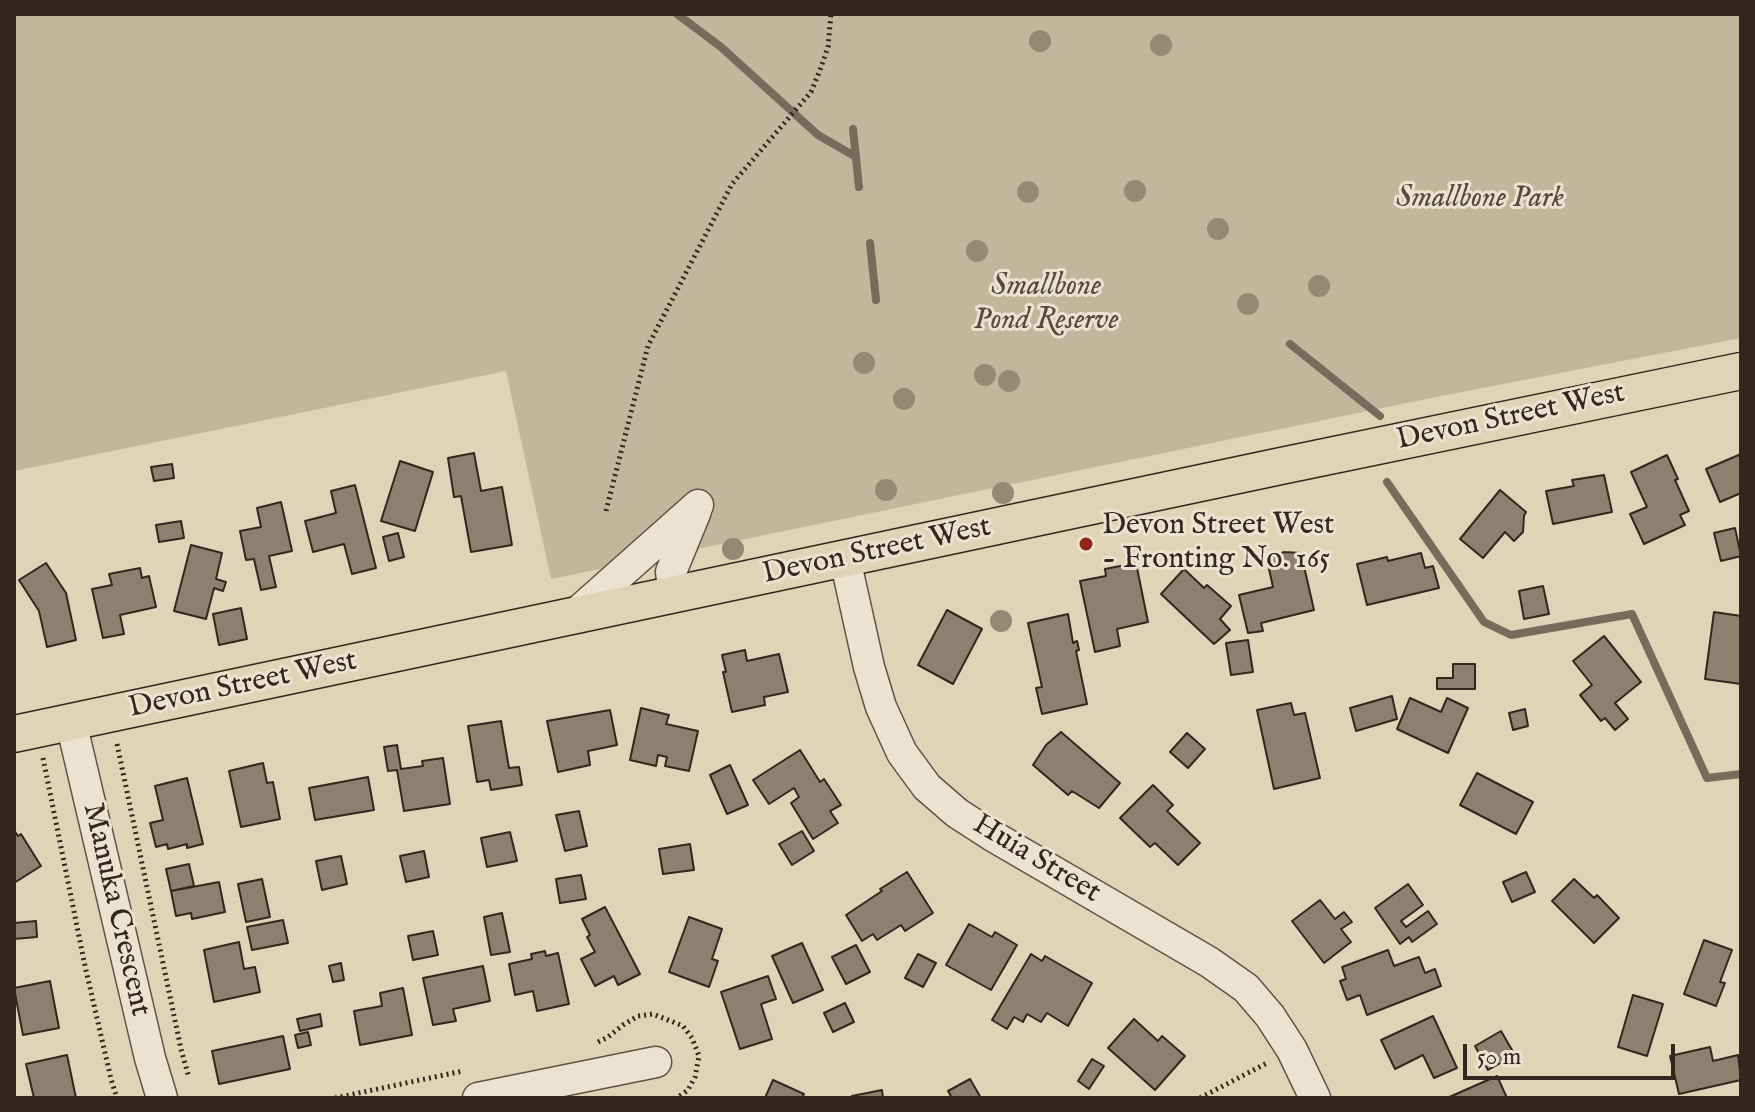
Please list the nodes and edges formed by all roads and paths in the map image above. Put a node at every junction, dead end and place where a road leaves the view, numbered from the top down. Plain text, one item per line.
1 (831, 14) edge
2 (1741, 371) edge
3 (606, 511) dead end
4 (845, 559) junction
5 (674, 594) junction
6 (573, 616) junction
7 (71, 722) junction
8 (14, 734) edge
9 (116, 737) dead end
10 (42, 757) dead end
11 (1292, 1050) junction
12 (656, 1062) dead end
13 (192, 1089) dead end
14 (117, 1098) edge
15 (162, 1098) edge
16 (478, 1098) edge
17 (1200, 1098) edge
18 (1315, 1098) edge

1 - 3 path
2 - 4 main road, Devon Street West
4 - 5 main road, Devon Street West
4 - 11 street, Huia Street
5 - 6 main road, Devon Street West
5 - 6 street
6 - 7 main road, Devon Street West
7 - 8 main road, Devon Street West
7 - 15 street, Manuka Crescent
9 - 13 path
10 - 14 path
11 - 17 path
11 - 18 street, Huia Street
12 - 16 street

